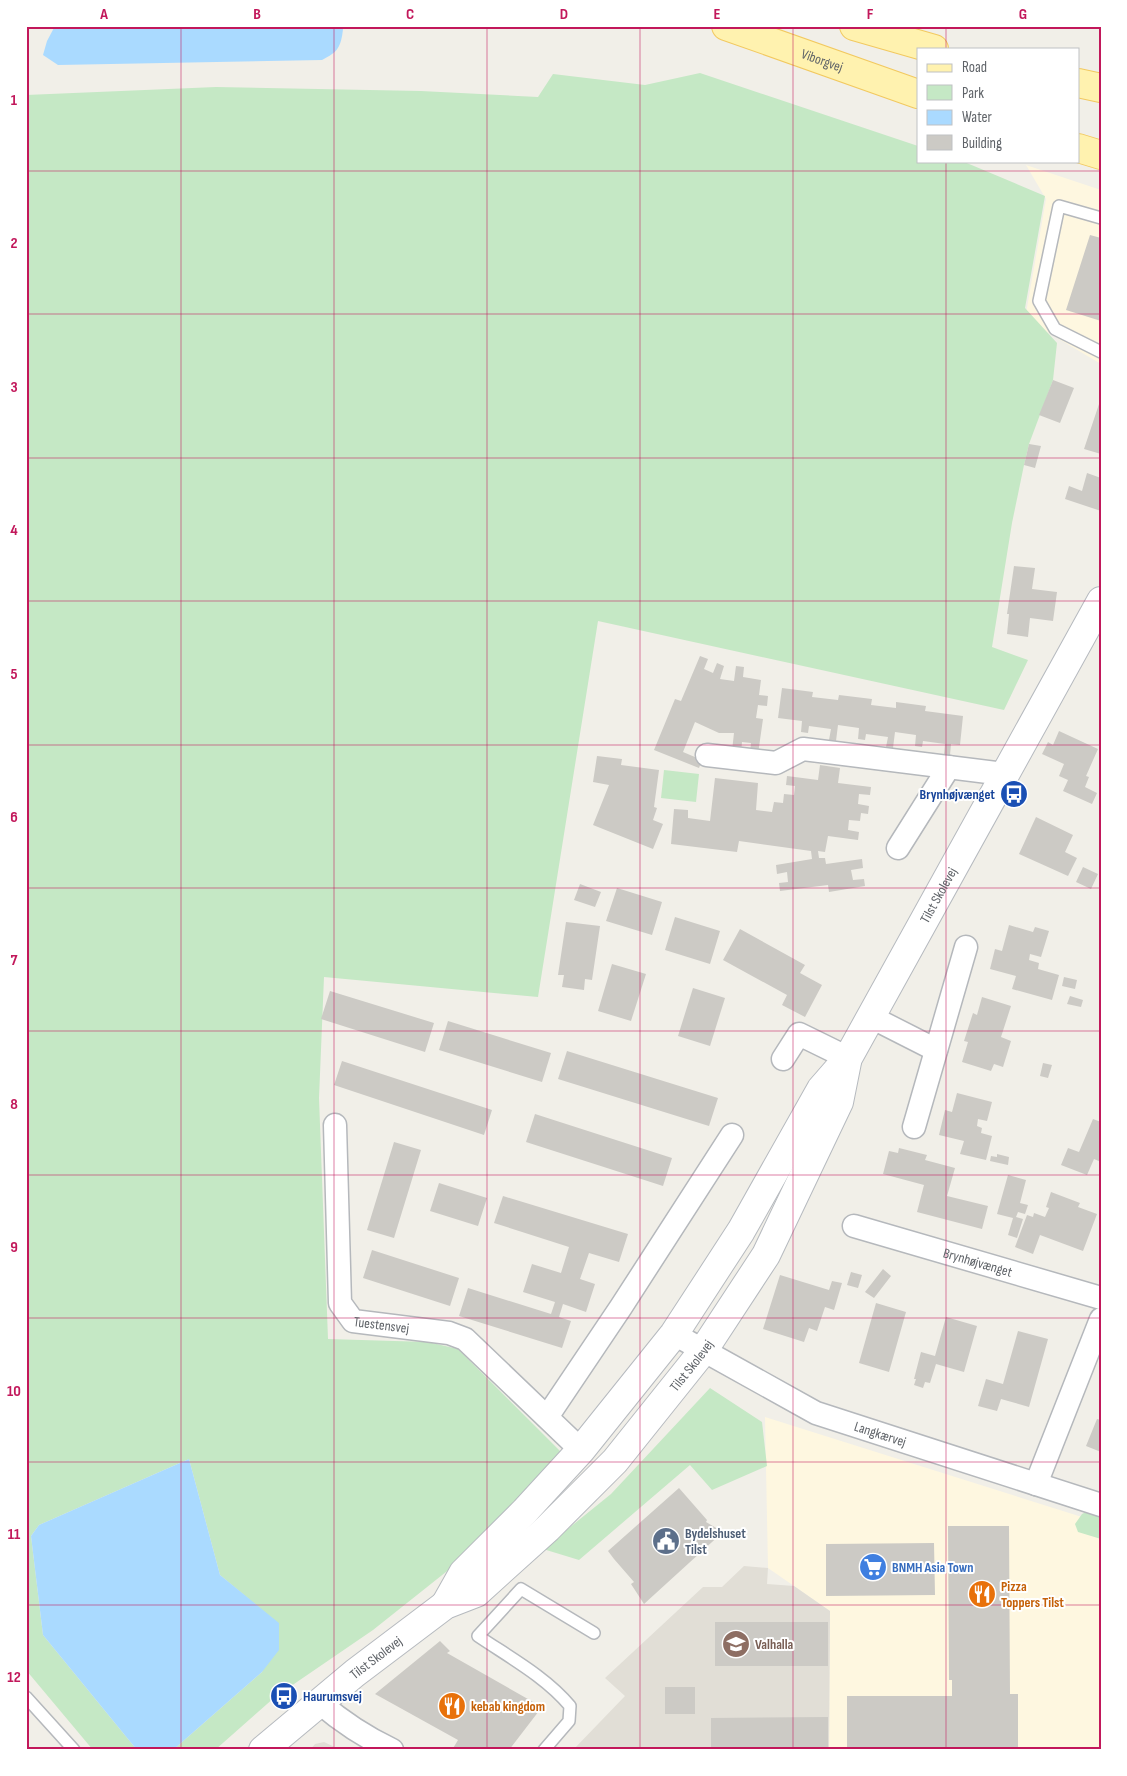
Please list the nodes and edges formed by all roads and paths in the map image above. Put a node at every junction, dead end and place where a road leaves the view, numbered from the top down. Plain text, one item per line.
1 (726, 26) edge
2 (854, 26) edge
3 (931, 48) edge
4 (1080, 83) edge
5 (1101, 88) edge
6 (917, 94) edge
7 (1080, 149) edge
8 (1101, 155) edge
9 (1101, 218) edge
10 (1101, 352) edge
11 (1101, 601) edge
12 (707, 755) dead end
13 (948, 767) junction
14 (1004, 774) junction
15 (898, 848) dead end
16 (966, 946) dead end
17 (871, 1017) junction
18 (936, 1050) junction
19 (848, 1058) junction
20 (783, 1059) dead end
21 (335, 1125) dead end
22 (914, 1127) dead end
23 (732, 1136) dead end
24 (854, 1226) dead end
25 (1101, 1298) edge
26 (1101, 1319) edge
27 (674, 1334) junction
28 (703, 1350) junction
29 (547, 1417) junction
30 (581, 1450) junction
31 (1036, 1484) junction
32 (1101, 1505) edge
33 (445, 1605) junction
34 (594, 1633) dead end
35 (26, 1698) edge
36 (320, 1703) junction
37 (74, 1750) edge
38 (263, 1750) edge
39 (392, 1750) edge
40 (544, 1750) edge

1 - 6 main road, Viborgvej
2 - 3 main road
4 - 5 main road
7 - 8 main road
9 - 10 lane
11 - 14 street, Tilst Skolevej
12 - 13 street
13 - 14 street
13 - 15 street
14 - 17 street, Tilst Skolevej
16 - 18 street
17 - 18 street
17 - 19 street, Tilst Skolevej
18 - 22 street
19 - 20 street
19 - 27 street, Tilst Skolevej
19 - 28 street, Tilst Skolevej
21 - 29 street, Tuestensvej
23 - 29 street
24 - 25 street, Brynhøjvænget
26 - 31 street
27 - 28 street, Langkærvej
27 - 30 street, Tilst Skolevej
28 - 31 street, Langkærvej
28 - 33 street, Tilst Skolevej
29 - 30 street, Tuestensvej
30 - 33 street, Tilst Skolevej
31 - 32 street, Langkærvej
33 - 36 street, Tilst Skolevej
34 - 40 lane
35 - 37 lane
36 - 38 street, Tilst Skolevej
36 - 39 street

